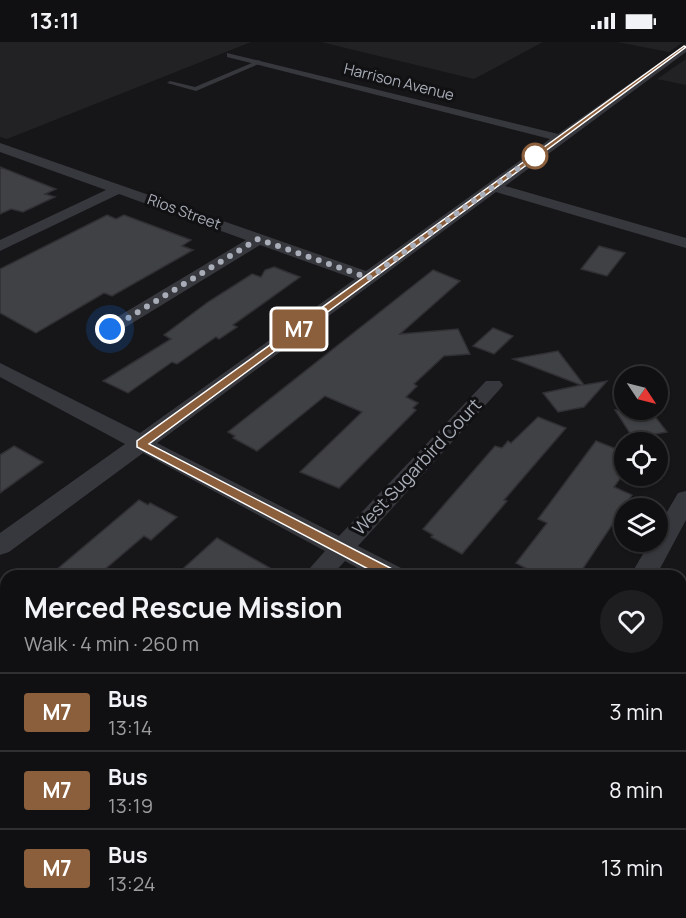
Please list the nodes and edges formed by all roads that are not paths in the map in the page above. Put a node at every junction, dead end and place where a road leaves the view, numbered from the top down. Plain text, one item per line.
1 (686, 47) edge
2 (231, 55) dead end
3 (259, 62) junction
4 (170, 83) dead end
5 (560, 138) junction
6 (0, 147) edge
7 (493, 187) junction
8 (119, 189) junction
9 (258, 239) junction
10 (686, 243) edge
11 (0, 246) edge
12 (369, 278) junction
13 (110, 329) dead end
14 (0, 369) edge
15 (493, 385) dead end
16 (141, 444) junction
17 (686, 499) edge
18 (0, 546) edge
19 (341, 549) junction
20 (322, 570) edge
21 (381, 570) edge
22 (646, 570) edge

1 - 5 street
2 - 3 street, Harrison Avenue
3 - 4 lane
3 - 5 street, Harrison Avenue
5 - 7 street
6 - 8 street, Rios Street
7 - 10 street
7 - 12 street
8 - 9 street, Rios Street
8 - 11 street
9 - 12 street, Rios Street
9 - 13 street
12 - 16 street
14 - 16 street
15 - 19 street, West Sugarbird Court
16 - 18 street
16 - 19 street
17 - 22 street
19 - 20 street, West Sugarbird Court
19 - 21 street

